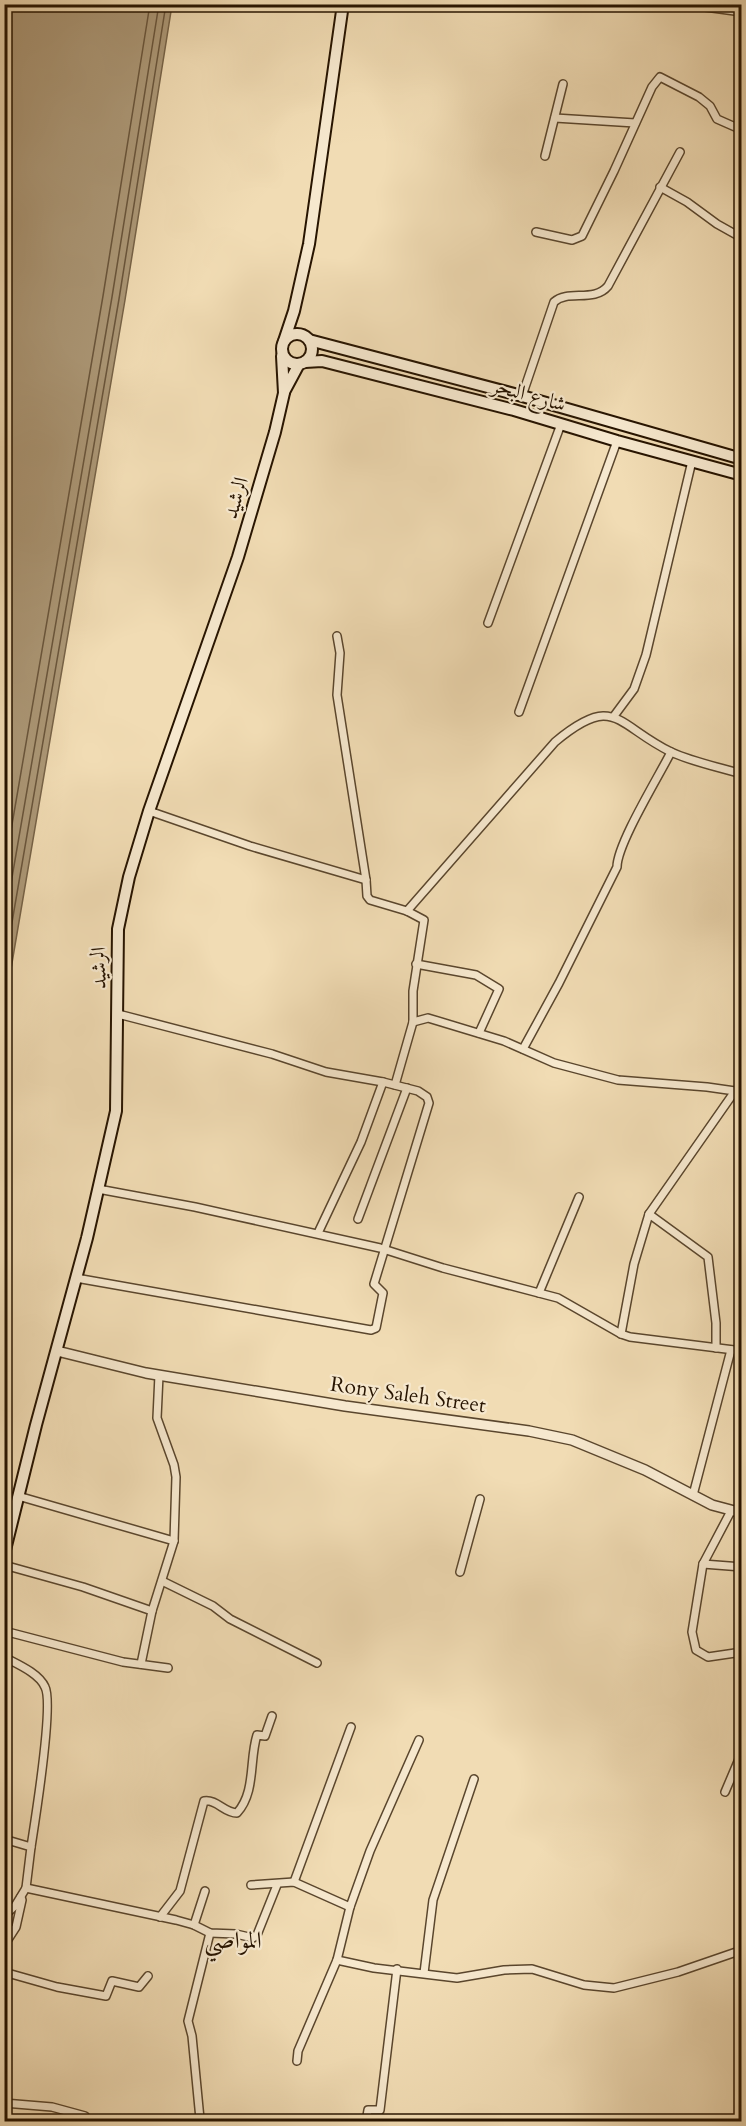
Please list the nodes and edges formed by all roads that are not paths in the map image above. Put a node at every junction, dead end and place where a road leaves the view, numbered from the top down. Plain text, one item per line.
1 (343, 4) edge
2 (682, 4) edge
3 (741, 12) edge
4 (563, 84) dead end
5 (555, 118) junction
6 (635, 123) junction
7 (741, 130) edge
8 (680, 152) dead end
9 (545, 156) dead end
10 (660, 187) junction
11 (536, 232) dead end
12 (741, 238) edge
13 (294, 311) junction
14 (307, 338) junction
15 (284, 340) junction
16 (282, 356) junction
17 (302, 363) junction
18 (284, 393) junction
19 (522, 396) junction
20 (561, 424) junction
21 (617, 441) junction
22 (741, 459) edge
23 (692, 461) junction
24 (741, 475) edge
25 (488, 623) dead end
26 (337, 636) dead end
27 (519, 712) dead end
28 (614, 716) junction
29 (671, 752) junction
30 (741, 774) edge
31 (149, 811) junction
32 (366, 880) junction
33 (407, 911) junction
34 (416, 964) junction
35 (118, 1014) junction
36 (413, 1022) junction
37 (479, 1033) junction
38 (523, 1049) junction
39 (383, 1082) junction
40 (395, 1085) junction
41 (407, 1088) junction
42 (738, 1092) edge
43 (98, 1189) junction
44 (579, 1197) dead end
45 (649, 1214) junction
46 (357, 1219) dead end
47 (318, 1233) junction
48 (385, 1250) junction
49 (76, 1278) junction
50 (539, 1293) junction
51 (621, 1334) junction
52 (716, 1348) junction
53 (731, 1350) junction
54 (57, 1351) junction
55 (741, 1351) edge
56 (159, 1375) junction
57 (693, 1495) junction
58 (18, 1496) junction
59 (480, 1499) dead end
60 (731, 1511) junction
61 (741, 1513) edge
62 (174, 1541) junction
63 (4, 1554) edge
64 (703, 1564) junction
65 (4, 1566) edge
66 (741, 1568) edge
67 (460, 1572) dead end
68 (162, 1581) junction
69 (152, 1611) junction
70 (4, 1631) edge
71 (741, 1652) edge
72 (4, 1657) edge
73 (317, 1662) dead end
74 (141, 1664) junction
75 (168, 1668) dead end
76 (273, 1716) dead end
77 (351, 1727) dead end
78 (419, 1740) dead end
79 (741, 1752) edge
80 (474, 1779) dead end
81 (725, 1792) dead end
82 (4, 1839) edge
83 (31, 1847) junction
84 (294, 1882) junction
85 (251, 1885) dead end
86 (277, 1885) junction
87 (26, 1888) junction
88 (205, 1891) dead end
89 (21, 1897) junction
90 (350, 1907) junction
91 (4, 1916) edge
92 (160, 1917) junction
93 (4, 1924) edge
94 (194, 1925) junction
95 (210, 1933) junction
96 (5, 1945) edge
97 (741, 1950) edge
98 (337, 1960) junction
99 (397, 1970) junction
100 (4, 1972) edge
101 (424, 1973) junction
102 (148, 1976) dead end
103 (297, 2061) dead end
104 (4, 2103) edge
105 (85, 2121) edge
106 (199, 2121) edge
107 (366, 2121) edge

1 - 13 main road
2 - 3 street
4 - 5 street
5 - 6 street
5 - 9 street
6 - 7 street
6 - 11 street
8 - 10 street
10 - 12 street
10 - 19 street
13 - 14 main road
13 - 15 main road
14 - 15 main road
14 - 17 main road
14 - 19 main road, شارع البحر
15 - 16 main road
16 - 17 main road
16 - 18 main road, الرشيد
17 - 18 main road, الرشيد
17 - 20 main road, شارع البحر
18 - 31 main road, الرشيد
19 - 22 main road, شارع البحر
20 - 21 main road, شارع البحر
20 - 25 street
21 - 23 main road, شارع البحر
21 - 27 street
23 - 24 main road, شارع البحر
23 - 28 street
26 - 32 street
28 - 29 street
28 - 33 street
29 - 30 street
29 - 38 street
31 - 32 street
31 - 35 main road, الرشيد
32 - 33 street
33 - 34 street
34 - 36 street
34 - 37 street
35 - 39 street
35 - 43 main road, الرشيد
36 - 37 street
36 - 40 street
37 - 38 street
38 - 42 street
39 - 40 street
39 - 47 street
40 - 41 street
41 - 46 street
41 - 48 street
42 - 45 street
43 - 47 street
43 - 49 main road, الرشيد
44 - 50 street
45 - 51 street
45 - 52 street
47 - 48 street
48 - 49 street
48 - 50 street
49 - 54 main road, الرشيد
50 - 51 street
51 - 52 street
52 - 53 street
53 - 55 street
53 - 57 street
54 - 56 street, Rony Saleh Street
54 - 58 main road, الرشيد
56 - 57 street, Rony Saleh Street
56 - 62 street
57 - 60 street, Rony Saleh Street
58 - 62 street
58 - 63 main road, الرشيد
59 - 67 street
60 - 61 street, Rony Saleh Street
60 - 64 street
62 - 68 street
64 - 66 street
64 - 71 street
65 - 69 street
68 - 69 street
68 - 73 street
69 - 74 street
70 - 74 street
72 - 83 street
74 - 75 street
76 - 92 street
77 - 84 street
78 - 90 street
79 - 81 street
80 - 101 street
82 - 83 street
83 - 87 street
84 - 86 street
84 - 90 street
85 - 86 street
86 - 95 street
87 - 89 street
87 - 92 street
88 - 94 street
89 - 91 street
89 - 96 street
90 - 98 street
92 - 94 street
93 - 96 street
94 - 95 street
95 - 106 street
97 - 101 street
98 - 99 street
98 - 103 street
99 - 101 street
99 - 107 street
100 - 102 street
104 - 105 street

